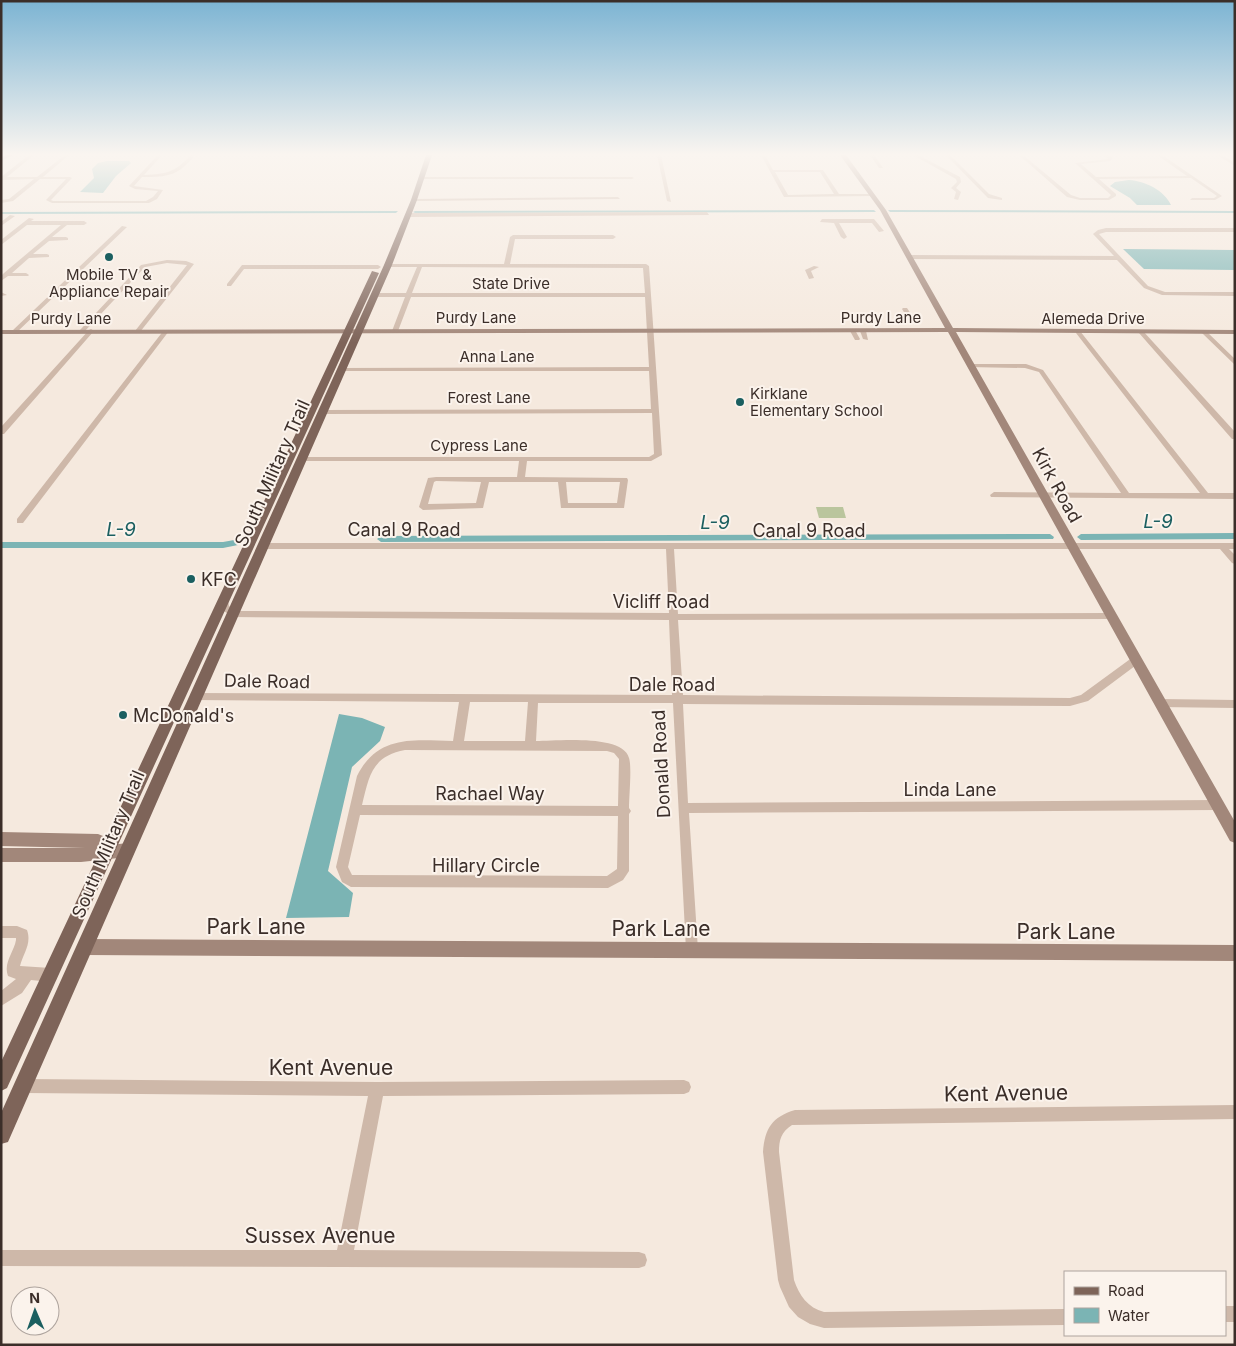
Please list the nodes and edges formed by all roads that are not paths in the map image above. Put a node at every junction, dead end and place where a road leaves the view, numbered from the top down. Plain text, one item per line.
1 (33, 218) edge
2 (398, 218) edge
3 (408, 218) edge
4 (493, 218) edge
5 (885, 218) edge
6 (822, 221) dead end
7 (836, 221) junction
8 (27, 223) junction
9 (66, 223) junction
10 (84, 223) dead end
11 (491, 224) dead end
12 (124, 227) dead end
13 (1235, 230) edge
14 (880, 231) dead end
15 (613, 237) dead end
16 (844, 237) dead end
17 (48, 239) junction
18 (66, 239) dead end
19 (390, 239) junction
20 (1, 243) edge
21 (386, 247) dead end
22 (28, 256) junction
23 (47, 256) dead end
24 (909, 257) junction
25 (1118, 258) junction
26 (379, 264) junction
27 (388, 264) junction
28 (420, 264) junction
29 (507, 264) junction
30 (816, 267) dead end
31 (26, 275) dead end
32 (4, 276) edge
33 (811, 278) dead end
34 (228, 285) dead end
35 (375, 294) junction
36 (1235, 294) edge
37 (648, 295) junction
38 (408, 296) junction
39 (905, 309) dead end
40 (910, 321) dead end
41 (853, 330) junction
42 (863, 330) junction
43 (950, 330) junction
44 (138, 331) junction
45 (166, 331) junction
46 (348, 331) junction
47 (358, 331) junction
48 (395, 331) junction
49 (650, 331) junction
50 (1, 332) edge
51 (14, 332) junction
52 (82, 332) junction
53 (91, 332) junction
54 (1078, 332) junction
55 (1141, 332) junction
56 (1204, 332) junction
57 (1235, 332) edge
58 (857, 339) dead end
59 (866, 339) dead end
60 (1235, 363) edge
61 (970, 366) junction
62 (652, 369) junction
63 (341, 370) junction
64 (323, 384) junction
65 (655, 411) junction
66 (323, 412) junction
67 (309, 414) junction
68 (317, 424) junction
69 (1, 432) edge
70 (1235, 437) edge
71 (302, 459) junction
72 (526, 459) junction
73 (485, 480) junction
74 (525, 480) junction
75 (562, 480) junction
76 (278, 481) junction
77 (286, 493) junction
78 (994, 495) dead end
79 (1043, 495) junction
80 (1126, 495) junction
81 (1206, 496) junction
82 (1235, 496) edge
83 (268, 503) junction
84 (276, 518) junction
85 (20, 521) dead end
86 (263, 546) junction
87 (670, 546) junction
88 (1222, 546) junction
89 (1235, 546) edge
90 (1072, 547) junction
91 (1235, 561) edge
92 (224, 596) junction
93 (233, 614) junction
94 (1111, 616) junction
95 (214, 617) junction
96 (673, 617) junction
97 (225, 630) junction
98 (1136, 660) junction
99 (195, 696) junction
100 (465, 699) junction
101 (533, 699) junction
102 (678, 701) junction
103 (1160, 703) junction
104 (1235, 704) edge
105 (458, 745) junction
106 (530, 746) junction
107 (1217, 805) junction
108 (683, 808) junction
109 (355, 810) junction
110 (625, 810) junction
111 (1235, 836) edge
112 (1, 839) edge
113 (128, 850) junction
114 (107, 852) junction
115 (1, 855) edge
116 (1, 932) edge
117 (86, 947) junction
118 (692, 950) junction
119 (1235, 953) edge
120 (28, 974) junction
121 (51, 975) junction
122 (1, 999) edge
123 (1, 1082) edge
124 (25, 1086) junction
125 (684, 1087) dead end
126 (377, 1089) junction
127 (1235, 1112) edge
128 (1, 1136) edge
129 (1, 1258) edge
130 (344, 1258) junction
131 (639, 1260) dead end
132 (1064, 1316) edge

1 - 8 street
2 - 19 main road
3 - 27 main road, South Military Trail
4 - 11 street
5 - 24 street, Kirk Road
6 - 7 street
7 - 14 street
7 - 16 street
8 - 9 street
8 - 20 street
9 - 10 street
9 - 17 street
12 - 51 street
13 - 25 street
15 - 29 street
17 - 18 street
17 - 22 street
19 - 21 main road
19 - 27 main road
22 - 23 street
22 - 32 street
24 - 25 street
24 - 43 street, Kirk Road
25 - 36 street
26 - 34 street
26 - 35 main road
26 - 46 main road, South Military Trail
27 - 28 street
27 - 35 main road, South Military Trail
28 - 29 street
28 - 38 street
29 - 37 street
30 - 33 street
31 - 32 street
35 - 38 street, State Drive
35 - 47 main road, South Military Trail
37 - 38 street, State Drive
37 - 49 street
38 - 48 street
39 - 40 street
41 - 42 street, Purdy Lane
41 - 49 street, Purdy Lane
41 - 58 street
42 - 43 street, Purdy Lane
42 - 59 street
43 - 54 street, Alemeda Drive
43 - 61 street, Kirk Road
44 - 45 street, Purdy Lane
44 - 52 street
44 - 53 street, Purdy Lane
45 - 46 street, Purdy Lane
45 - 85 street
46 - 47 street, Purdy Lane
46 - 64 main road, South Military Trail
47 - 48 street, Purdy Lane
47 - 63 main road, South Military Trail
48 - 49 street, Purdy Lane
49 - 62 street
50 - 51 street, Purdy Lane
51 - 52 street, Purdy Lane
52 - 53 street, Purdy Lane
53 - 69 street
54 - 55 street, Alemeda Drive
54 - 81 street
55 - 56 street, Alemeda Drive
55 - 70 street
56 - 57 street, Alemeda Drive
56 - 60 street
61 - 79 street, Kirk Road
61 - 80 street
62 - 63 street, Anna Lane
62 - 65 street
63 - 66 main road, South Military Trail
64 - 66 main road
64 - 67 main road, South Military Trail
65 - 66 street, Forest Lane
65 - 72 street, Cypress Lane
66 - 68 main road, South Military Trail
67 - 68 main road
67 - 76 main road, South Military Trail
68 - 71 main road, South Military Trail
71 - 72 street, Cypress Lane
71 - 77 main road, South Military Trail
72 - 74 street
73 - 73 street
73 - 74 street
74 - 75 street
75 - 75 street
76 - 77 main road
76 - 83 main road, South Military Trail
77 - 84 main road, South Military Trail
78 - 79 street
79 - 80 street
79 - 90 street, Kirk Road
80 - 81 street
81 - 82 street
83 - 84 main road
83 - 92 main road, South Military Trail
84 - 86 main road, South Military Trail
86 - 87 street, Canal 9 Road
86 - 93 main road, South Military Trail
87 - 90 street, Canal 9 Road
87 - 96 street, Donald Road
88 - 89 street, Canal 9 Road
88 - 90 street, Canal 9 Road
88 - 91 street
90 - 94 street, Kirk Road
92 - 93 street
92 - 95 main road, South Military Trail
93 - 96 street, Vicliff Road
93 - 97 main road, South Military Trail
94 - 96 street, Vicliff Road
94 - 98 street, Kirk Road
95 - 97 main road
95 - 114 main road, South Military Trail
96 - 102 street, Donald Road
97 - 99 main road, South Military Trail
98 - 102 street, Dale Road
98 - 103 street, Kirk Road
99 - 100 street, Dale Road
99 - 113 main road, South Military Trail
100 - 101 street, Dale Road
100 - 105 street
101 - 102 street, Dale Road
101 - 106 street
102 - 108 street, Donald Road
103 - 104 street
103 - 107 street, Kirk Road
105 - 106 street, Hillary Circle
105 - 109 street, Hillary Circle
106 - 110 street, Hillary Circle
107 - 108 street, Linda Lane
107 - 111 street, Kirk Road
108 - 118 street, Donald Road
109 - 110 street, Rachael Way
109 - 110 street, Hillary Circle
112 - 114 street
113 - 114 street
113 - 117 main road, South Military Trail
114 - 115 street
114 - 121 main road, South Military Trail
116 - 120 street
117 - 118 street, Park Lane
117 - 124 main road, South Military Trail
118 - 119 street, Park Lane
120 - 121 street
120 - 122 street
121 - 123 main road, South Military Trail
124 - 126 street, Kent Avenue
124 - 128 main road, South Military Trail
125 - 126 street, Kent Avenue
126 - 130 street
127 - 132 street, Kent Avenue
129 - 130 street, Sussex Avenue
130 - 131 street, Sussex Avenue

